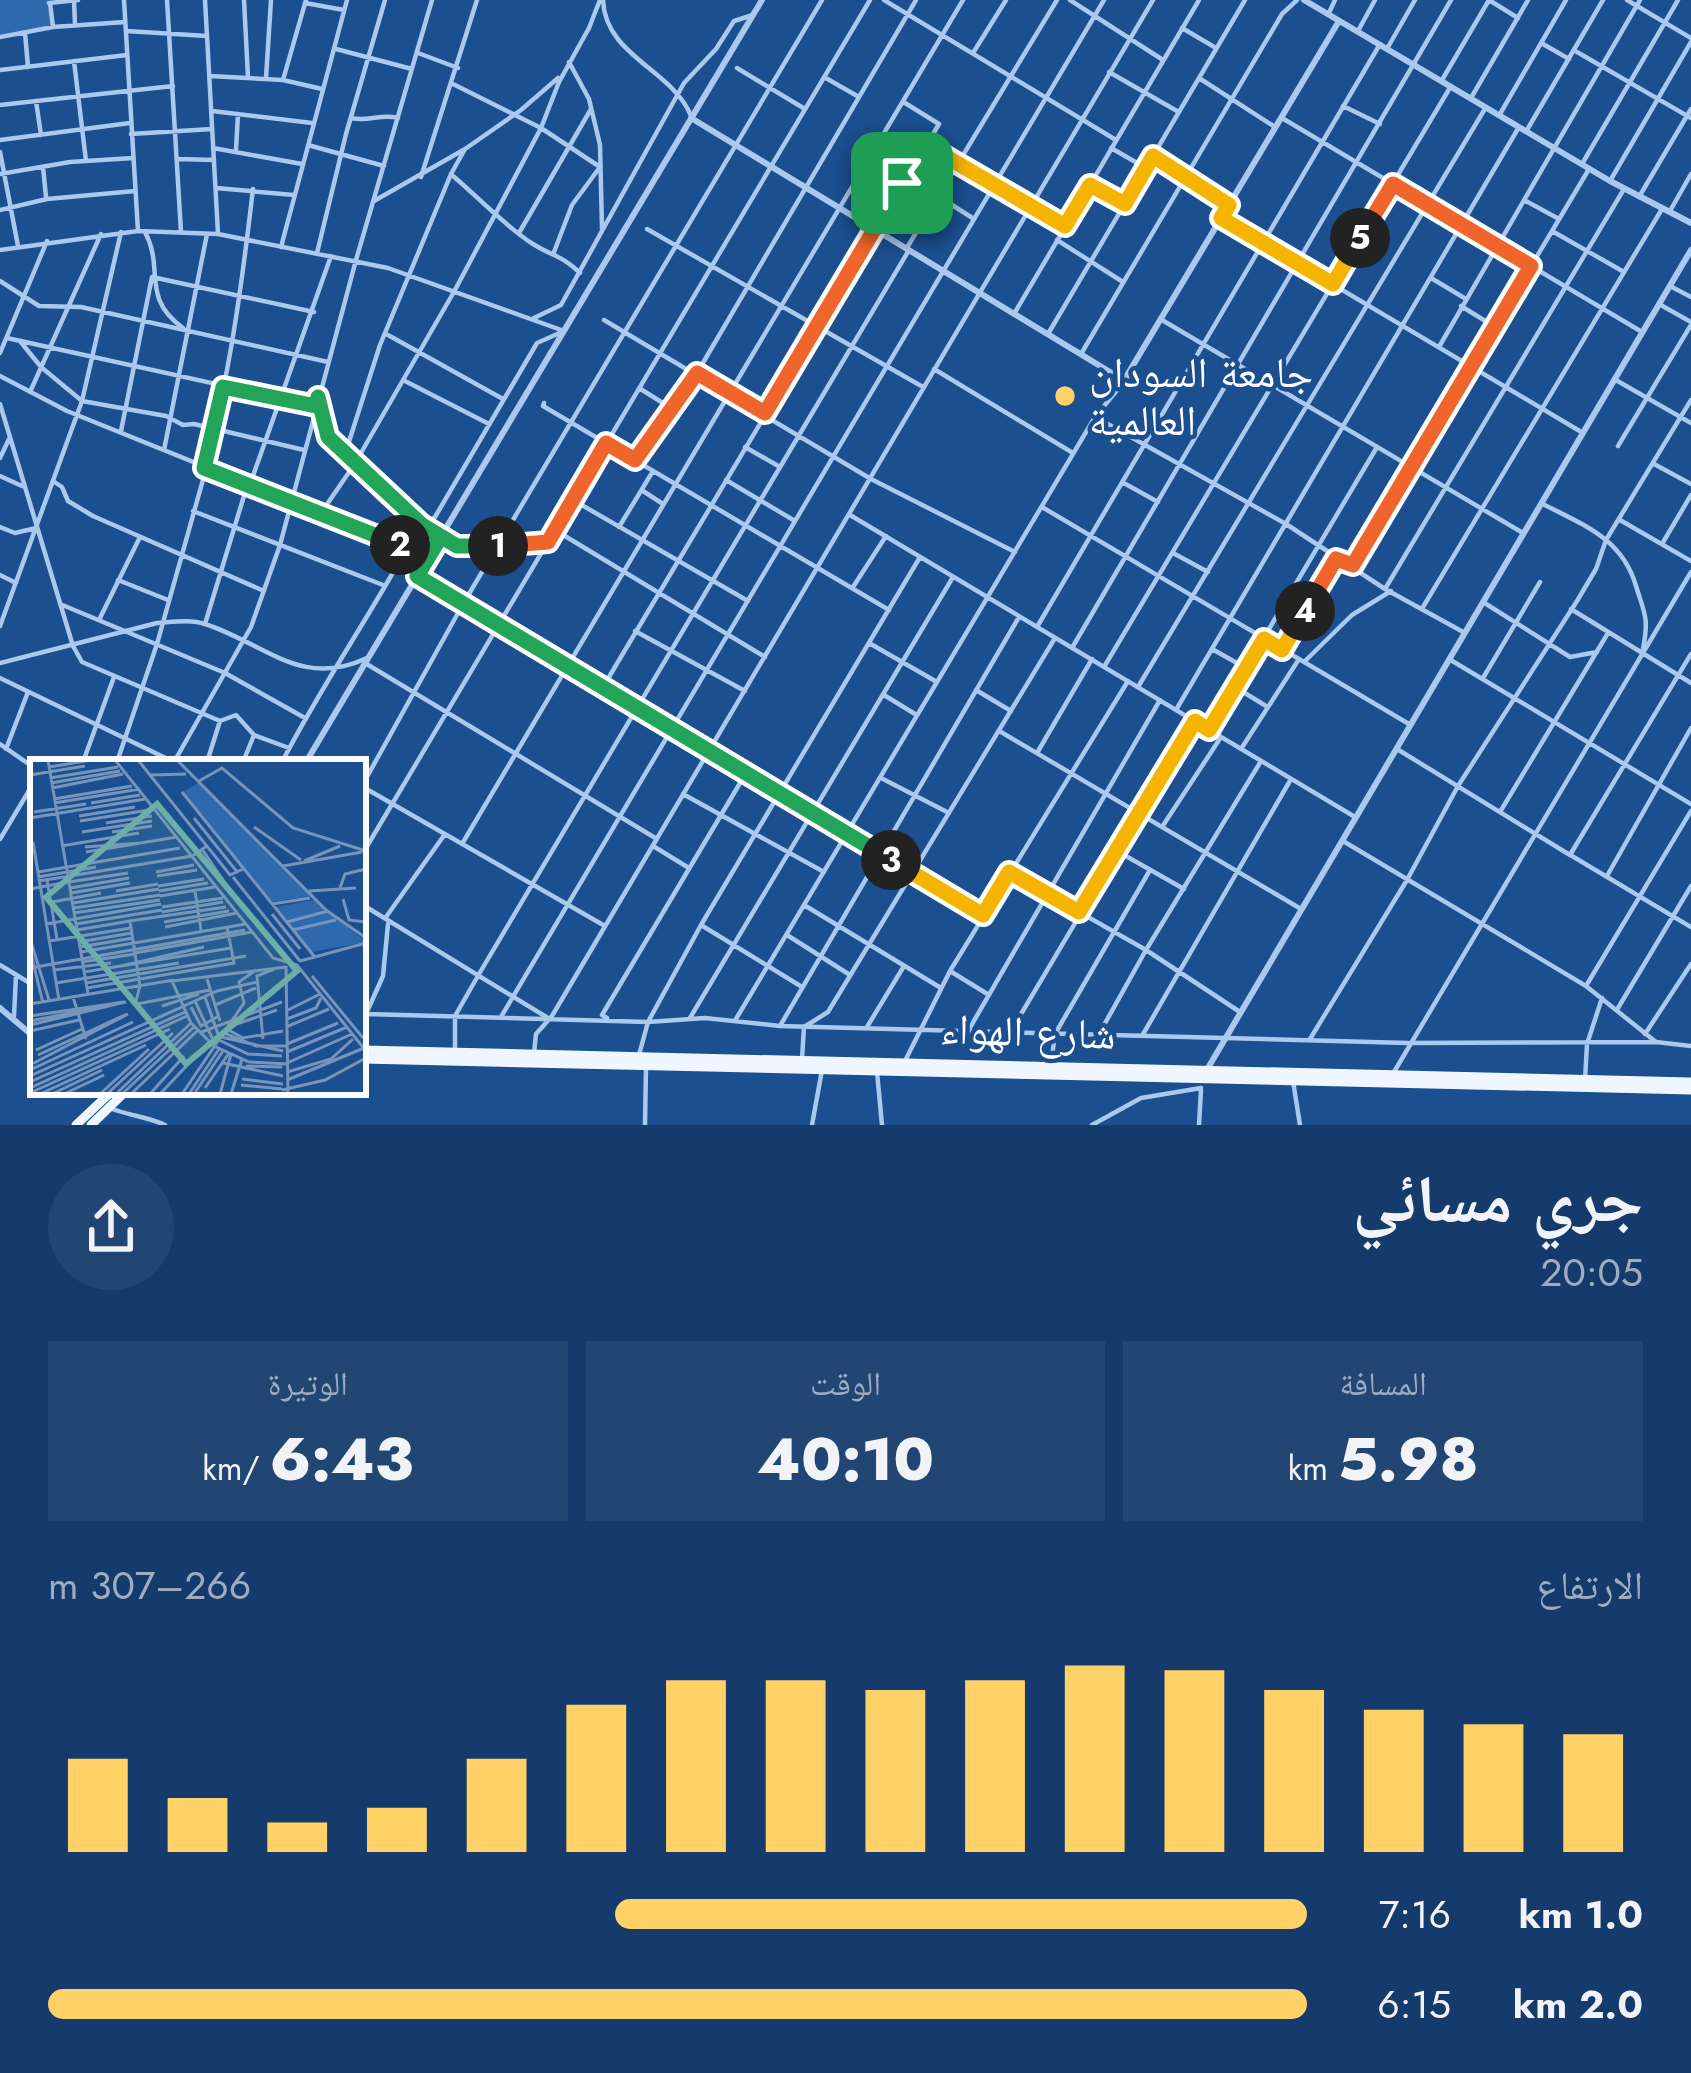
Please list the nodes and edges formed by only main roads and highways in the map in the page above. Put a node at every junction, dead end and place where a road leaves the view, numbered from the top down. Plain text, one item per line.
1 (366, 1050) edge
2 (366, 1060) edge
3 (642, 1060) junction
4 (801, 1065) junction
5 (1204, 1078) junction
6 (1691, 1086) edge
7 (106, 1099) edge
8 (76, 1125) edge
9 (91, 1125) edge

1 - 3 main road, شارع الهواء
2 - 3 main road, شارع الهواء
3 - 4 main road, شارع الهواء
4 - 5 main road, شارع الهواء
4 - 5 main road, شارع الهواء
5 - 6 main road, شارع الهواء
5 - 6 main road, شارع الهواء
7 - 8 main road
7 - 9 main road

